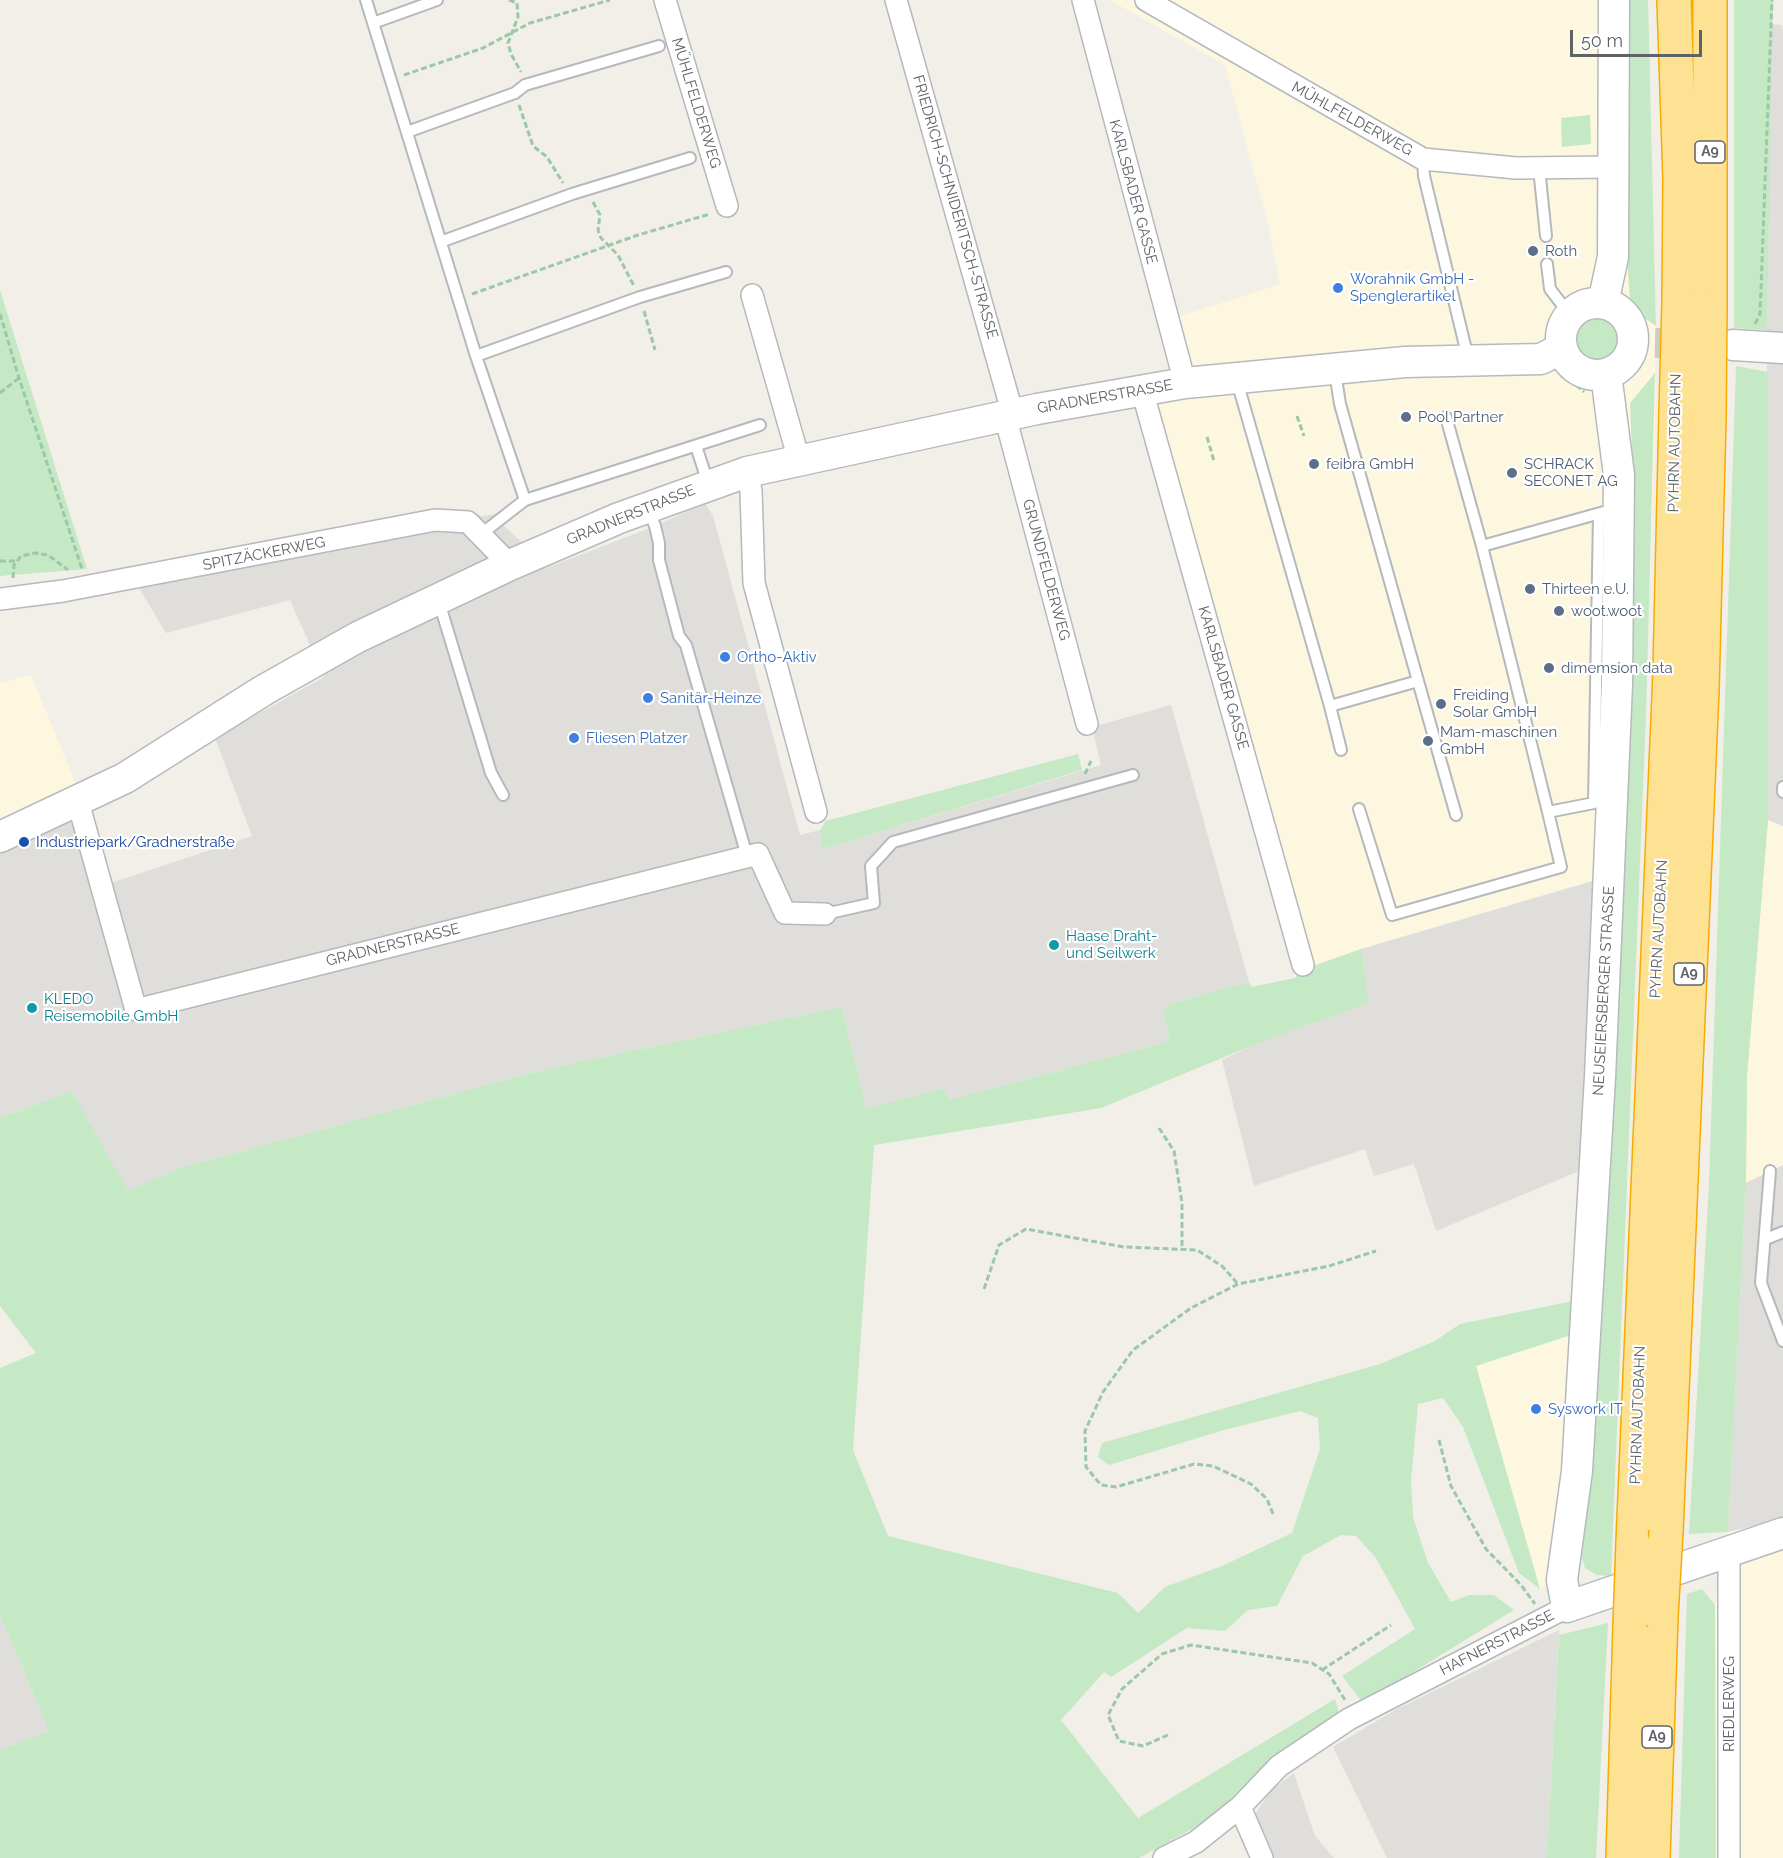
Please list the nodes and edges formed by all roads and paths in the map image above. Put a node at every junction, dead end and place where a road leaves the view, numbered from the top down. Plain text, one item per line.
1 (366, 0) edge
2 (437, 0) edge
3 (508, 0) edge
4 (610, 0) edge
5 (665, 0) edge
6 (896, 0) edge
7 (1083, 0) edge
8 (1146, 0) edge
9 (1614, 0) edge
10 (1674, 0) edge
11 (1710, 0) edge
12 (1772, 0) edge
13 (373, 22) junction
14 (512, 32) junction
15 (659, 46) dead end
16 (391, 80) junction
17 (525, 85) junction
18 (515, 93) junction
19 (407, 132) junction
20 (690, 158) dead end
21 (1423, 159) junction
22 (1615, 166) junction
23 (1539, 168) junction
24 (586, 189) junction
25 (572, 194) junction
26 (718, 210) joint
27 (1546, 236) dead end
28 (443, 241) junction
29 (609, 246) junction
30 (1547, 264) dead end
31 (726, 272) dead end
32 (752, 295) dead end
33 (640, 297) junction
34 (459, 299) junction
35 (1603, 303) junction
36 (1694, 304) junction
37 (0, 314) edge
38 (1570, 315) junction
39 (1739, 336) joint
40 (1562, 348) junction
41 (1783, 348) edge
42 (655, 350) dead end
43 (476, 356) junction
44 (1468, 358) junction
45 (1335, 369) junction
46 (1586, 375) junction
47 (19, 378) junction
48 (1236, 378) junction
49 (1185, 383) junction
50 (1142, 390) junction
51 (0, 393) edge
52 (1009, 415) junction
53 (1297, 416) dead end
54 (1446, 417) dead end
55 (760, 425) dead end
56 (1304, 436) dead end
57 (1207, 437) dead end
58 (696, 446) junction
59 (799, 460) junction
60 (1214, 461) dead end
61 (747, 472) junction
62 (709, 485) junction
63 (525, 500) junction
64 (647, 507) junction
65 (1609, 511) junction
66 (480, 535) junction
67 (1482, 546) junction
68 (0, 561) edge
69 (17, 561) junction
70 (510, 565) junction
71 (88, 586) junction
72 (8, 598) edge
73 (438, 599) junction
74 (1418, 681) junction
75 (1330, 706) junction
76 (1087, 724) dead end
77 (1341, 750) dead end
78 (1133, 775) dead end
79 (1783, 787) edge
80 (1783, 792) edge
81 (503, 795) dead end
82 (78, 802) junction
83 (1603, 804) junction
84 (1359, 809) dead end
85 (816, 812) dead end
86 (1548, 812) junction
87 (1456, 815) dead end
88 (0, 837) edge
89 (747, 856) junction
90 (825, 914) joint
91 (1304, 965) dead end
92 (1159, 1128) dead end
93 (1770, 1171) dead end
94 (1783, 1232) edge
95 (1766, 1239) junction
96 (1182, 1250) junction
97 (1376, 1251) dead end
98 (1238, 1284) junction
99 (984, 1290) dead end
100 (1783, 1341) edge
101 (1439, 1440) dead end
102 (1273, 1514) dead end
103 (1783, 1533) edge
104 (1729, 1550) junction
105 (1556, 1612) junction
106 (1391, 1625) dead end
107 (1322, 1670) junction
108 (1349, 1719) junction
109 (1168, 1735) dead end
110 (1240, 1807) junction
111 (1164, 1858) edge
112 (1262, 1858) edge
113 (1623, 1858) edge
114 (1653, 1858) edge
115 (1729, 1858) edge

1 - 13 lane
2 - 13 lane
3 - 14 path
4 - 14 path
5 - 26 street, MÜHLFELDERWEG
6 - 52 street, FRIEDRICH-SCHNIDERITSCH-STRASSE
7 - 49 street, KARLSBADER GASSE
8 - 21 street, MÜHLFELDERWEG
9 - 22 main road
10 - 36 highway, PYHRN AUTOBAHN / A9
11 - 36 highway, PYHRN AUTOBAHN / A9
12 - 39 path
13 - 16 lane
14 - 16 path
14 - 17 path
15 - 17 lane
16 - 19 lane
17 - 18 lane
18 - 19 lane
18 - 25 path
19 - 28 lane
20 - 24 lane
21 - 23 street, MÜHLFELDERWEG
21 - 44 lane
22 - 23 street, MÜHLFELDERWEG
22 - 35 main road
23 - 27 lane
24 - 25 lane
24 - 29 path
25 - 28 lane
26 - 29 path
28 - 34 lane
29 - 33 path
29 - 34 path
30 - 38 lane
31 - 33 lane
32 - 59 street
33 - 42 path
33 - 43 lane
34 - 43 lane
35 - 38 main road
35 - 46 main road
36 - 113 highway, PYHRN AUTOBAHN / A9, bridge
36 - 114 highway, PYHRN AUTOBAHN / A9, bridge
37 - 47 path
38 - 40 main road
39 - 41 main road
40 - 44 main road, GRADNERSTRASSE
40 - 46 main road
43 - 63 lane
44 - 45 main road, GRADNERSTRASSE
45 - 48 main road, GRADNERSTRASSE
45 - 74 lane
46 - 65 main road, NEUSEIERSBERGER STRASSE
47 - 51 path
47 - 71 path
48 - 49 main road, GRADNERSTRASSE
48 - 75 lane
49 - 50 main road, GRADNERSTRASSE
50 - 52 main road, GRADNERSTRASSE
50 - 91 street, KARLSBADER GASSE
52 - 59 main road, GRADNERSTRASSE
52 - 76 street, GRUNDFELDERWEG
53 - 56 path
54 - 67 lane
55 - 58 lane
57 - 60 path
58 - 62 lane, GRADNERSTRASSE
58 - 63 lane
59 - 61 main road, GRADNERSTRASSE
61 - 62 main road, GRADNERSTRASSE
61 - 85 street
62 - 64 main road, GRADNERSTRASSE
63 - 66 lane
64 - 70 main road, GRADNERSTRASSE
64 - 89 lane
65 - 67 lane
65 - 83 main road, NEUSEIERSBERGER STRASSE
66 - 70 street, SPITZÄCKERWEG
66 - 71 street, SPITZÄCKERWEG
67 - 86 lane
68 - 69 path
69 - 71 path
69 - 72 path
70 - 73 main road, GRADNERSTRASSE
71 - 72 street, SPITZÄCKERWEG
73 - 81 lane
73 - 82 main road, GRADNERSTRASSE
74 - 75 lane
74 - 87 lane
75 - 77 lane
78 - 90 lane
79 - 80 lane
82 - 88 main road, GRADNERSTRASSE
82 - 89 street, GRADNERSTRASSE
83 - 86 lane
83 - 105 main road, NEUSEIERSBERGER STRASSE
84 - 86 lane
89 - 90 street
92 - 96 path
93 - 95 lane
94 - 95 lane
95 - 100 lane
96 - 98 path
96 - 99 path
97 - 98 path
98 - 102 path
101 - 105 path
103 - 104 main road, HAFNERSTRASSE
104 - 105 main road, HAFNERSTRASSE
104 - 115 street, RIEDLERWEG
105 - 108 street, HAFNERSTRASSE
106 - 107 path
107 - 108 path
107 - 109 path
108 - 110 street, HAFNERSTRASSE
110 - 111 street, HAFNERSTRASSE
110 - 112 street

